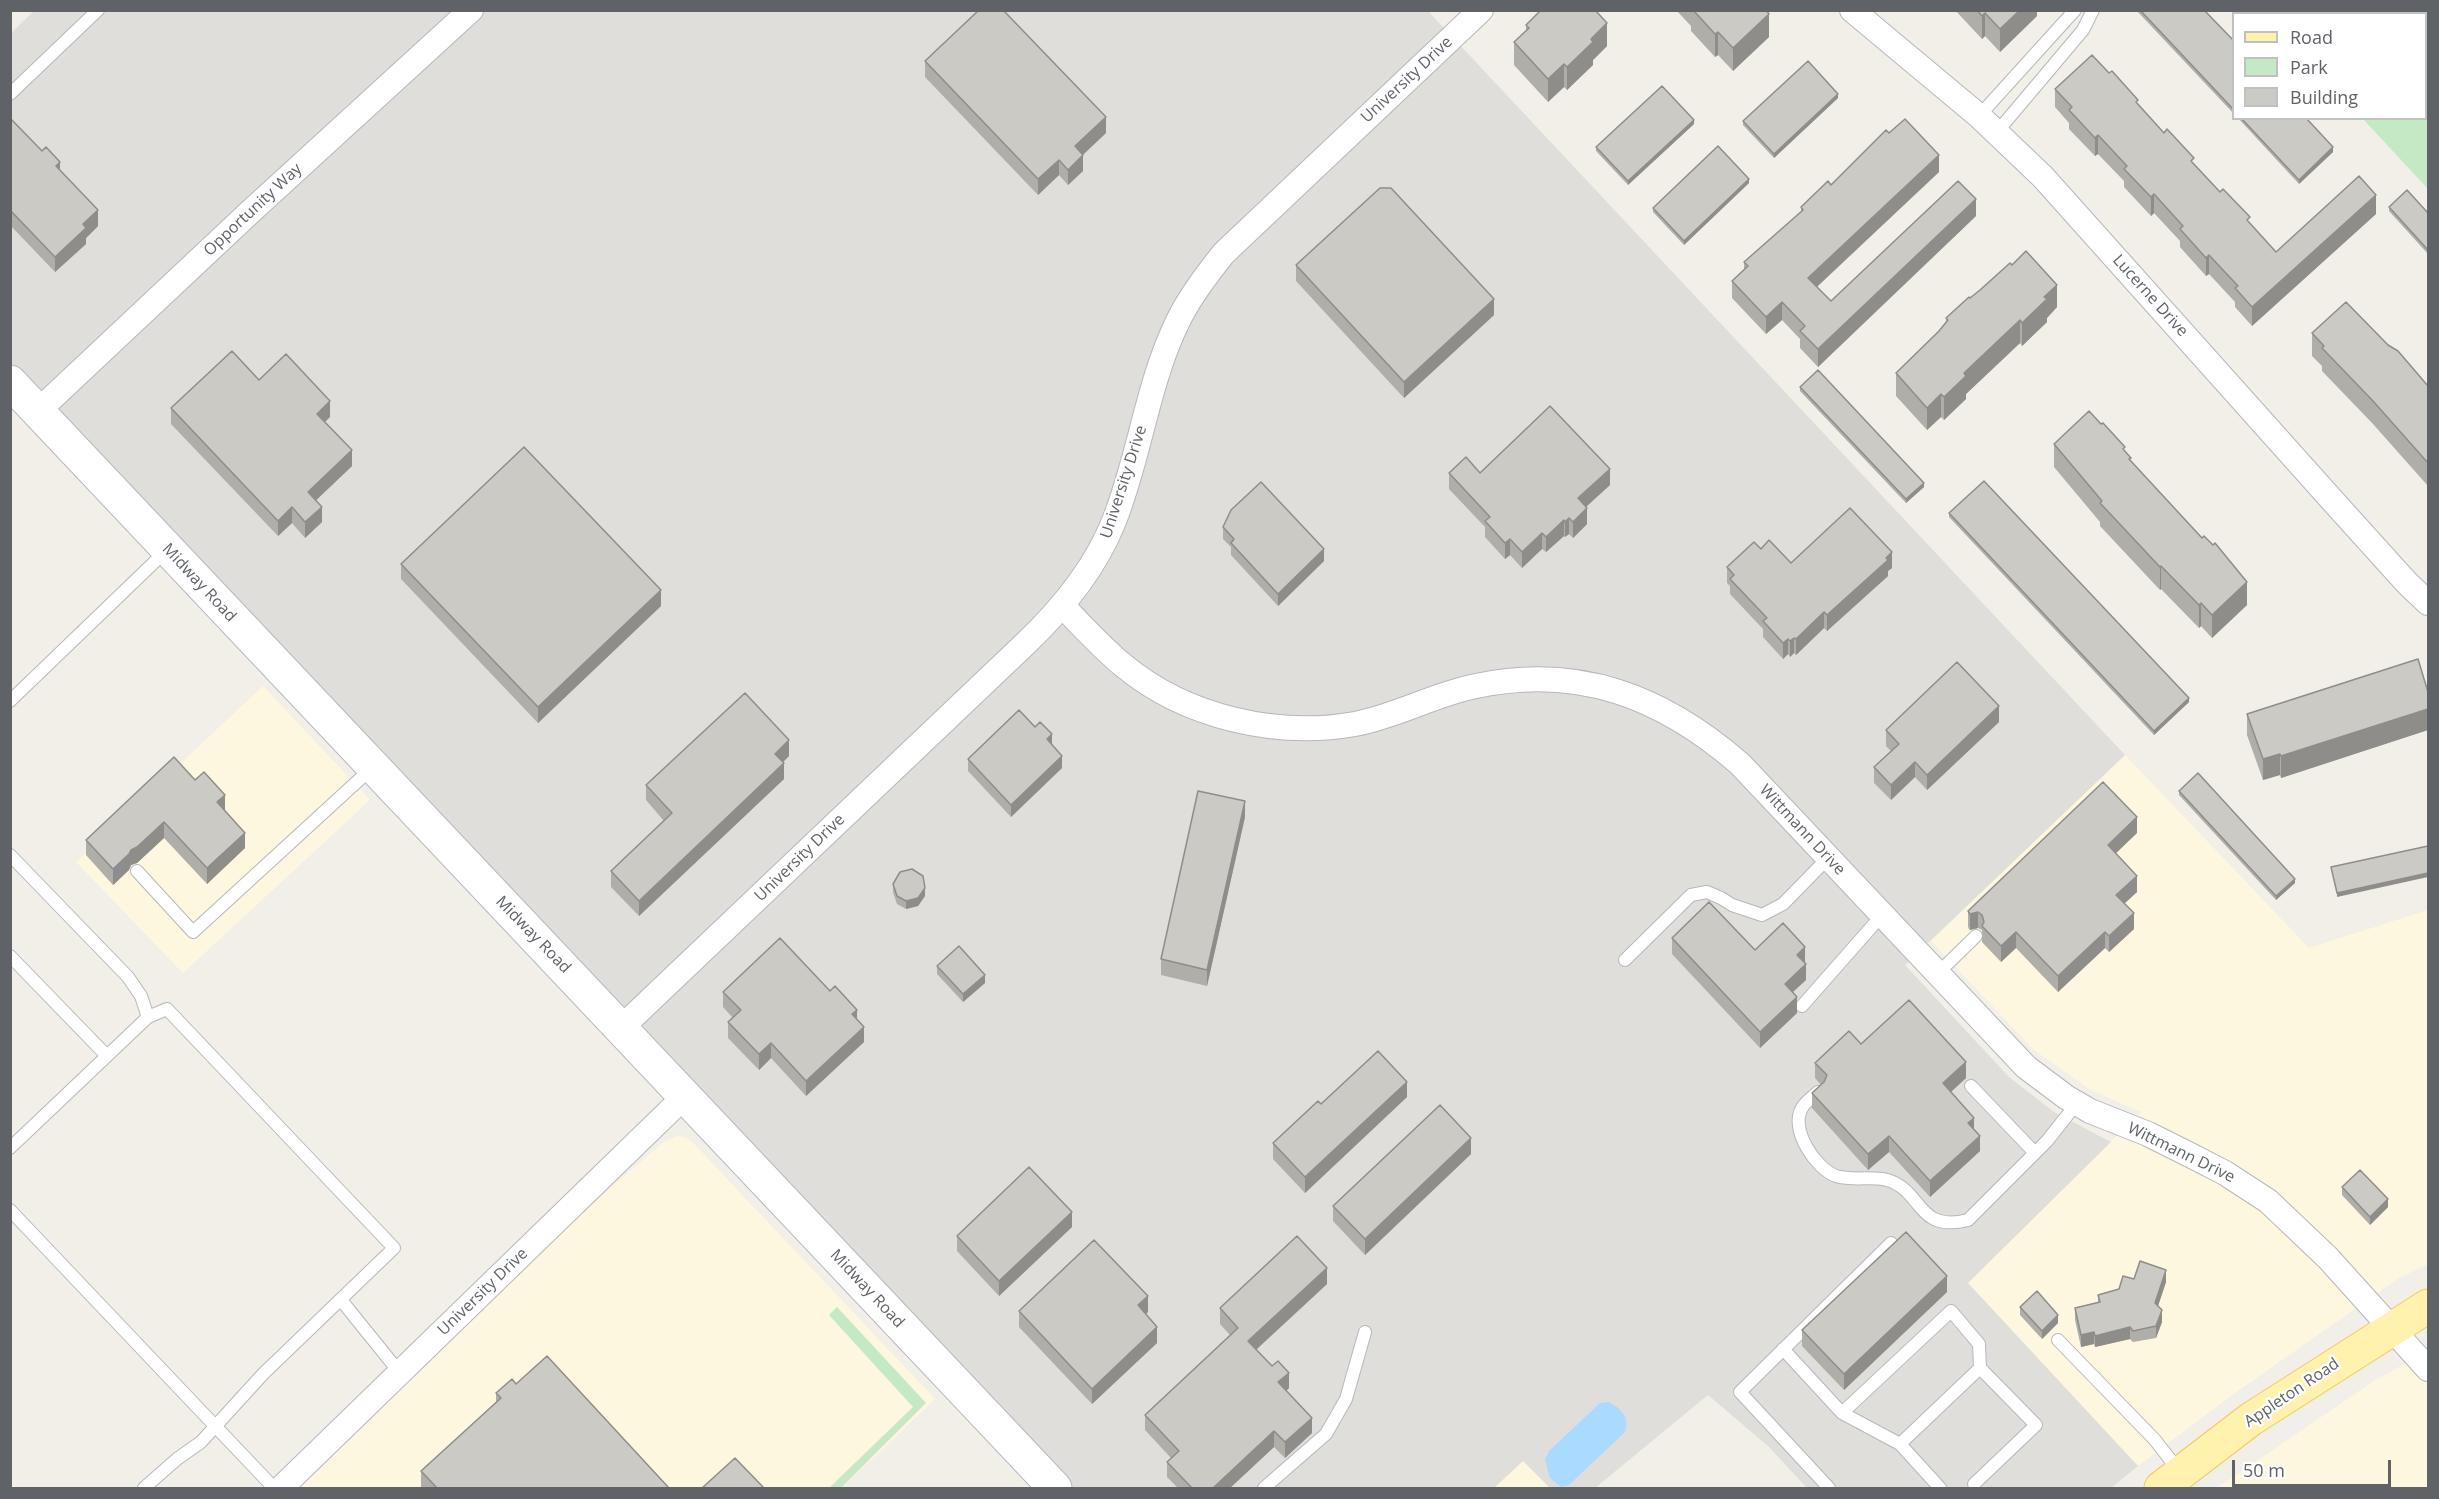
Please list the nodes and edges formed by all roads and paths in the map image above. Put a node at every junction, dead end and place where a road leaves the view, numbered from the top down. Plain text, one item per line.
1 (98, 10) edge
2 (471, 10) edge
3 (1481, 10) edge
4 (1852, 10) edge
5 (2075, 10) edge
6 (2093, 10) edge
7 (10, 94) edge
8 (1979, 116) junction
9 (1997, 132) junction
10 (10, 382) edge
11 (38, 411) junction
12 (168, 550) junction
13 (2428, 603) edge
14 (1062, 605) junction
15 (14, 693) edge
16 (373, 767) junction
17 (10, 855) edge
18 (1828, 858) junction
19 (137, 871) dead end
20 (1882, 915) junction
21 (1976, 936) dead end
22 (10, 956) edge
23 (1625, 960) dead end
24 (1937, 974) junction
25 (1802, 1006) dead end
26 (148, 1017) junction
27 (621, 1028) junction
28 (107, 1056) junction
29 (1971, 1086) dead end
30 (1818, 1092) edge
31 (685, 1096) junction
32 (2077, 1103) junction
33 (10, 1148) edge
34 (2035, 1153) junction
35 (10, 1210) edge
36 (1891, 1243) edge
37 (341, 1300) junction
38 (2428, 1306) edge
39 (2391, 1329) junction
40 (1365, 1332) dead end
41 (2058, 1340) dead end
42 (1783, 1349) junction
43 (1980, 1368) junction
44 (2428, 1368) edge
45 (400, 1373) junction
46 (1842, 1413) junction
47 (215, 1426) junction
48 (1899, 1444) junction
49 (2170, 1480) edge
50 (1973, 1487) edge
51 (144, 1488) edge
52 (274, 1488) edge
53 (281, 1488) edge
54 (1056, 1488) edge
55 (1264, 1488) edge
56 (1829, 1488) edge
57 (1940, 1488) edge

1 - 7 lane
2 - 11 street, Opportunity Way
3 - 14 street, University Drive
4 - 8 street, Lucerne Drive
5 - 8 lane
6 - 9 lane
8 - 9 street, Lucerne Drive
9 - 13 street, Lucerne Drive
10 - 11 main road, Midway Road
11 - 12 main road, Midway Road
12 - 15 lane
12 - 16 main road, Midway Road
14 - 18 street, Wittmann Drive
14 - 27 street, University Drive
16 - 19 lane
16 - 27 main road, Midway Road
17 - 26 lane
18 - 20 street, Wittmann Drive
18 - 23 lane
20 - 24 street, Wittmann Drive
20 - 25 lane
21 - 24 lane
22 - 28 lane
24 - 32 street, Wittmann Drive
26 - 28 lane
26 - 37 lane
27 - 31 main road, Midway Road
28 - 33 lane
29 - 34 lane
30 - 34 lane
31 - 45 street, University Drive
31 - 54 main road, Midway Road
32 - 34 lane
32 - 39 street, Wittmann Drive
35 - 47 lane
36 - 42 lane
37 - 45 lane
37 - 47 lane
38 - 39 main road, Appleton Road
39 - 44 street, Wittmann Drive
39 - 49 main road, Appleton Road
40 - 55 lane
41 - 49 lane
42 - 46 lane
42 - 56 lane
43 - 46 lane
43 - 48 lane
43 - 50 lane
45 - 53 street, University Drive
46 - 48 lane
47 - 51 lane
47 - 52 lane
48 - 57 lane

